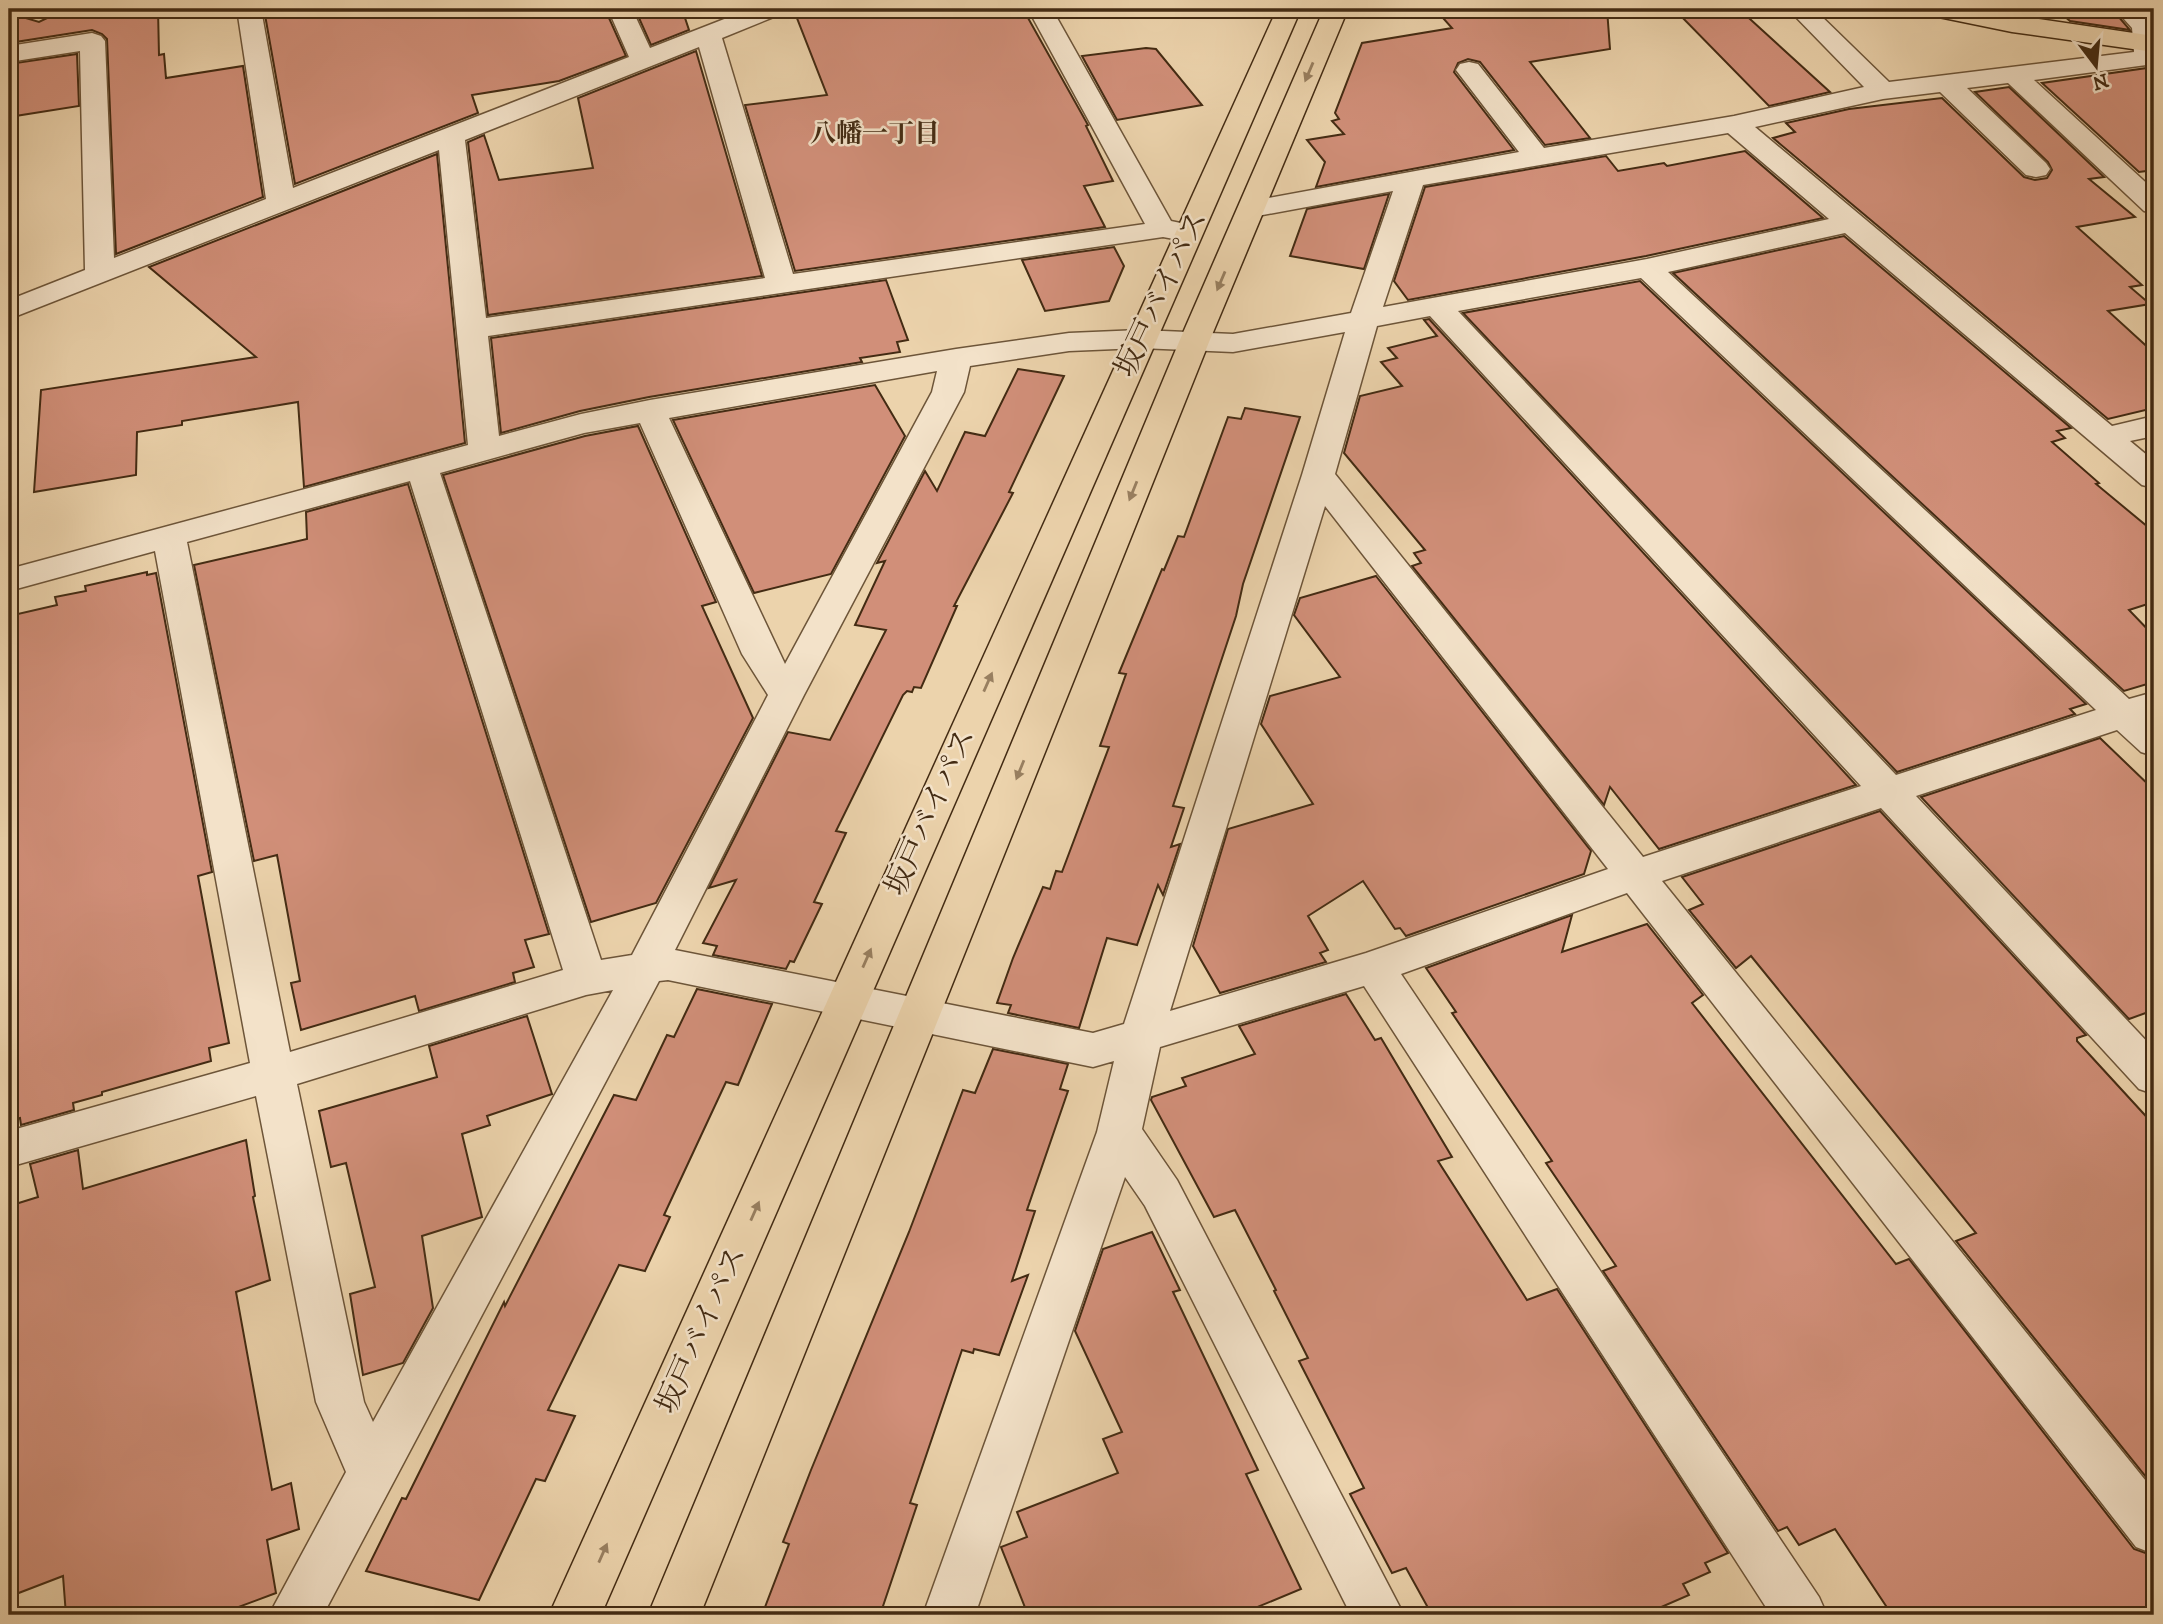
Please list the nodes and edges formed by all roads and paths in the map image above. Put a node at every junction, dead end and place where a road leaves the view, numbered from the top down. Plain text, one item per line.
1 (249, 9) edge
2 (620, 9) edge
3 (772, 9) edge
4 (1040, 9) edge
5 (1289, 9) edge
6 (1336, 9) edge
7 (1800, 9) edge
8 (1933, 9) edge
9 (2127, 9) edge
10 (712, 24) edge
11 (2151, 52) edge
12 (9, 54) edge
13 (643, 60) junction
14 (1469, 70) dead end
15 (2015, 76) junction
16 (1947, 84) junction
17 (1883, 91) junction
18 (1734, 124) junction
19 (451, 135) junction
20 (1537, 158) junction
21 (2036, 169) dead end
22 (1411, 180) junction
23 (281, 202) junction
24 (2154, 205) edge
25 (1252, 209) junction
26 (1850, 223) junction
27 (1176, 230) junction
28 (1647, 268) junction
29 (100, 273) junction
30 (782, 285) junction
31 (1437, 306) junction
32 (9, 310) edge
33 (1364, 318) junction
34 (471, 329) junction
35 (1140, 339) junction
36 (1194, 342) junction
37 (956, 358) junction
38 (650, 411) junction
39 (2154, 426) edge
40 (2104, 437) junction
41 (485, 452) junction
42 (422, 468) junction
43 (1318, 475) junction
44 (2154, 478) edge
45 (169, 537) junction
46 (9, 580) edge
47 (786, 695) junction
48 (2139, 709) edge
49 (2154, 743) edge
50 (1889, 792) junction
51 (1635, 875) junction
52 (646, 967) junction
53 (1374, 967) junction
54 (586, 979) junction
55 (848, 1000) junction
56 (920, 1015) junction
57 (1141, 1035) junction
58 (273, 1074) junction
59 (2154, 1077) edge
60 (1119, 1132) junction
61 (9, 1149) edge
62 (371, 1472) junction
63 (2154, 1530) edge
64 (956, 1609) edge
65 (295, 1615) edge
66 (575, 1615) edge
67 (674, 1615) edge
68 (1378, 1615) edge
69 (1801, 1615) edge

1 - 23 street
2 - 13 street
3 - 10 street
4 - 27 street
5 - 27 main road, 坂戸バイパス
6 -> 25 main road, 坂戸バイパス
7 - 17 street
8 - 11 main road
9 - 11 street
10 - 13 street
10 - 30 street
11 - 15 street
12 - 29 street
13 - 19 street
14 - 20 street
15 - 16 street
15 - 24 street
16 - 17 street
16 - 21 street
17 - 18 street
18 - 20 street
18 - 26 street
19 - 23 street
19 - 34 street
20 - 22 street
22 - 25 street
22 - 33 street
23 - 29 street
25 -> 36 main road, 坂戸バイパス
26 - 28 street
26 - 40 street
27 - 30 street
27 - 35 main road, 坂戸バイパス
28 - 31 street
28 - 48 street
29 - 32 street
30 - 34 street
31 - 33 street
31 - 50 street
33 - 36 street
33 - 43 street
34 - 41 street
35 - 36 street
35 - 37 street
55 -> 35 main road, 坂戸バイパス
36 -> 56 main road, 坂戸バイパス
37 - 38 street
37 - 47 street
38 - 41 street
38 - 47 street
39 - 40 street
40 - 44 street
41 - 42 street
42 - 45 street
42 - 54 street
43 - 51 street
43 - 57 street
45 - 46 street
45 - 58 street
47 - 52 street
48 - 49 street
48 - 50 street
50 - 51 street
50 - 59 street
51 - 53 street
51 - 63 street
52 - 54 street
52 - 55 street
52 - 62 street
53 - 57 street
53 - 69 street
54 - 58 street
55 - 56 street
66 -> 55 main road, 坂戸バイパス
56 - 57 street
56 - 67 main road, 坂戸バイパス
57 - 60 street
58 - 61 street
58 - 62 street
60 - 64 street
60 - 68 street
62 - 65 street

